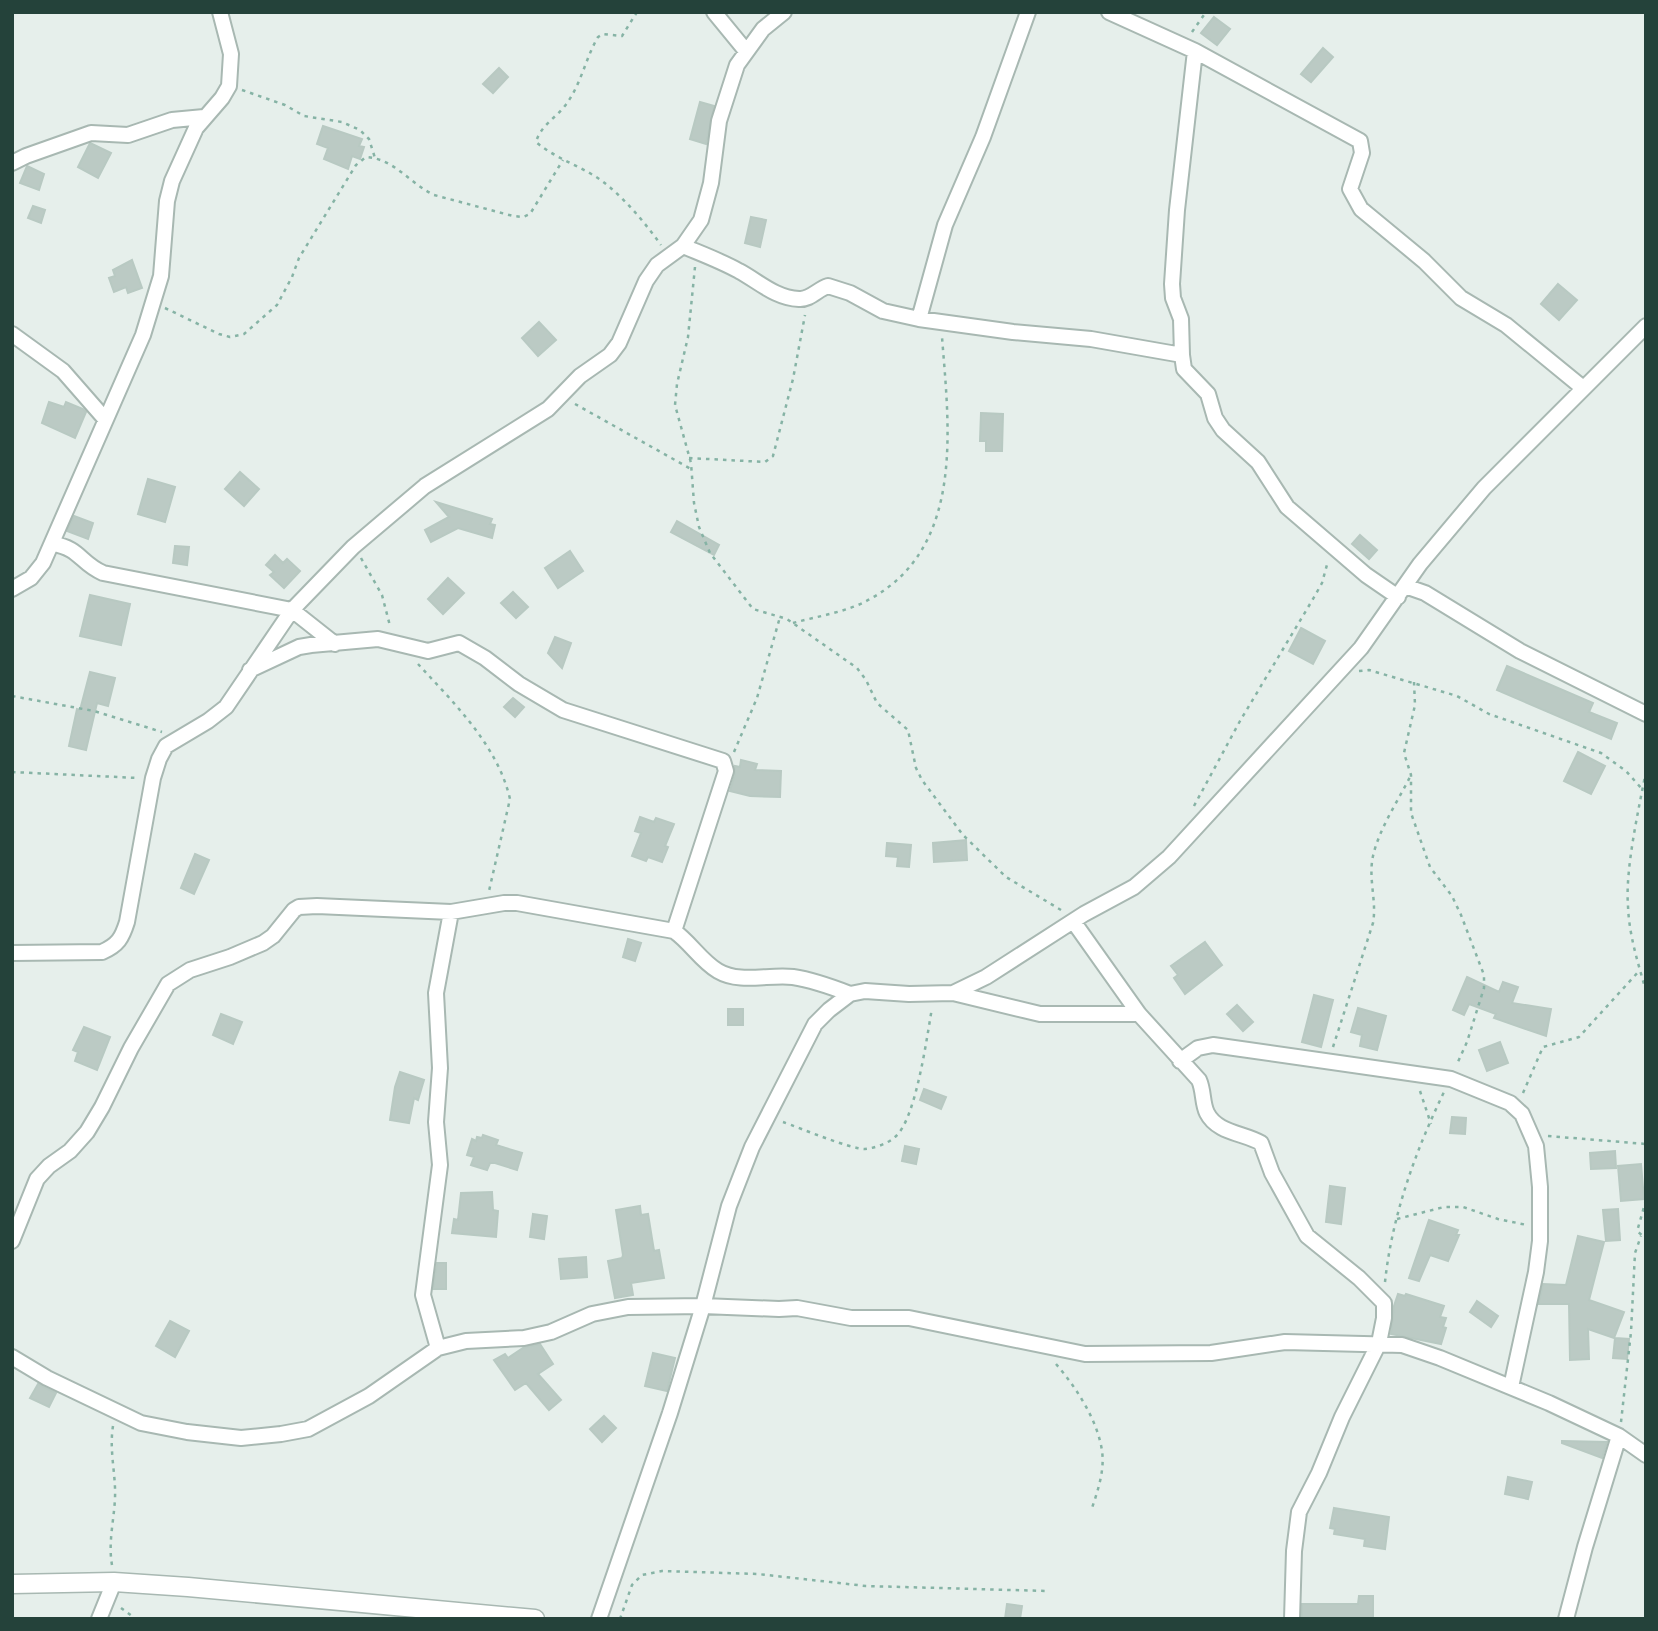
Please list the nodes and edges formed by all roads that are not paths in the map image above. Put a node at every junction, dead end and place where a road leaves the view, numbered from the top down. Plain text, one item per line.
1 (220, 12) edge
2 (714, 12) edge
3 (784, 12) edge
4 (1028, 12) edge
5 (1109, 12) edge
6 (746, 51) junction
7 (1195, 51) junction
8 (204, 117) junction
9 (12, 163) edge
10 (683, 246) junction
11 (919, 319) junction
12 (1646, 326) edge
13 (12, 334) edge
14 (1182, 355) junction
15 (1583, 388) junction
16 (105, 419) junction
17 (53, 544) junction
18 (12, 589) edge
19 (1402, 592) junction
20 (292, 610) junction
21 (335, 644) junction
22 (250, 670) junction
23 (1646, 713) edge
24 (451, 912) junction
25 (1074, 920) junction
26 (674, 931) junction
27 (12, 953) edge
28 (953, 993) junction
29 (850, 994) junction
30 (1139, 1014) junction
31 (1180, 1061) junction
32 (12, 1241) edge
33 (703, 1306) junction
34 (1379, 1343) junction
35 (438, 1348) junction
36 (12, 1357) edge
37 (1511, 1387) junction
38 (1619, 1436) junction
39 (1646, 1455) edge
40 (12, 1584) edge
41 (111, 1591) junction
42 (464, 1615) edge
43 (99, 1619) edge
44 (535, 1619) edge
45 (599, 1619) edge
46 (1292, 1619) edge
47 (1566, 1619) edge

1 - 8 street
2 - 6 street
3 - 6 street
4 - 11 street
5 - 7 street
6 - 10 street
7 - 14 street
7 - 15 street
8 - 9 street
8 - 16 street
10 - 11 street
10 - 20 street
11 - 14 street
12 - 15 street
13 - 16 street
14 - 19 street
15 - 19 street
16 - 17 street
17 - 18 street
17 - 20 street
19 - 23 street
19 - 25 street
20 - 21 street
20 - 22 street
21 - 22 street
21 - 26 street
22 - 27 street
24 - 26 street
24 - 32 street
24 - 35 street
25 - 28 street
25 - 30 street
26 - 29 street
28 - 29 street
28 - 30 street
29 - 33 street
30 - 31 street
31 - 34 street
31 - 37 street
33 - 34 street
33 - 35 street
33 - 45 street
34 - 37 street
34 - 46 street
35 - 36 street
37 - 38 street
38 - 39 street
38 - 47 street
40 - 41 street
41 - 42 street
41 - 43 street
42 - 44 street

